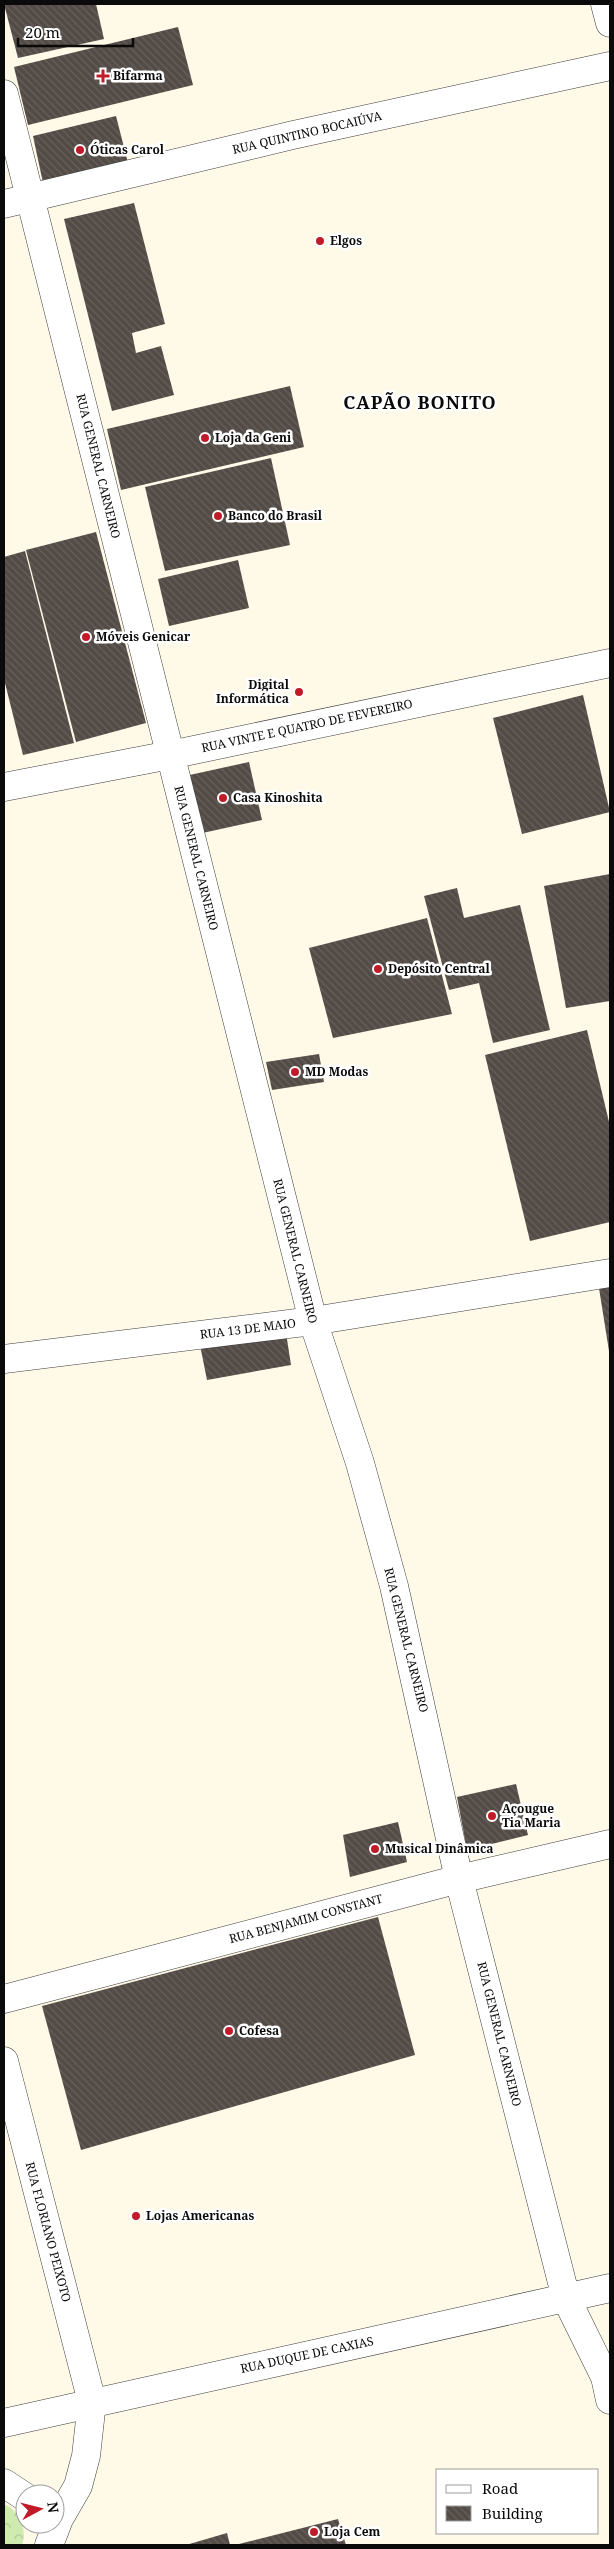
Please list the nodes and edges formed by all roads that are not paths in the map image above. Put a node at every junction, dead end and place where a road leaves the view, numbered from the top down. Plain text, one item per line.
1 (605, 4) edge
2 (610, 23) edge
3 (610, 66) edge
4 (4, 94) edge
5 (30, 197) junction
6 (4, 204) edge
7 (610, 663) edge
8 (170, 755) junction
9 (4, 787) edge
10 (610, 1273) edge
11 (313, 1322) junction
12 (4, 1359) edge
13 (610, 1844) edge
14 (459, 1879) junction
15 (4, 1999) edge
16 (4, 2061) edge
17 (610, 2288) edge
18 (566, 2298) junction
19 (610, 2400) edge
20 (92, 2402) junction
21 (4, 2423) edge
22 (4, 2483) edge
23 (15, 2490) edge
24 (65, 2505) edge

1 - 2 street
3 - 5 street, RUA QUINTINO BOCAIÚVA
4 - 5 street, RUA GENERAL CARNEIRO
5 - 6 street, RUA QUINTINO BOCAIÚVA
5 - 8 street, RUA GENERAL CARNEIRO
7 - 8 street, RUA VINTE E QUATRO DE FEVEREIRO
8 - 9 street, RUA VINTE E QUATRO DE FEVEREIRO
8 - 11 street, RUA GENERAL CARNEIRO
10 - 11 street, RUA 13 DE MAIO
11 - 12 street, RUA 13 DE MAIO
11 - 14 street, RUA GENERAL CARNEIRO
13 - 14 street, RUA BENJAMIM CONSTANT
14 - 15 street, RUA BENJAMIM CONSTANT
14 - 18 street, RUA GENERAL CARNEIRO
16 - 20 street, RUA FLORIANO PEIXOTO
17 - 18 street, RUA DUQUE DE CAXIAS
18 - 19 street, RUA GENERAL CARNEIRO
18 - 20 street, RUA DUQUE DE CAXIAS
20 - 21 street, RUA DUQUE DE CAXIAS
20 - 24 street
22 - 23 street

